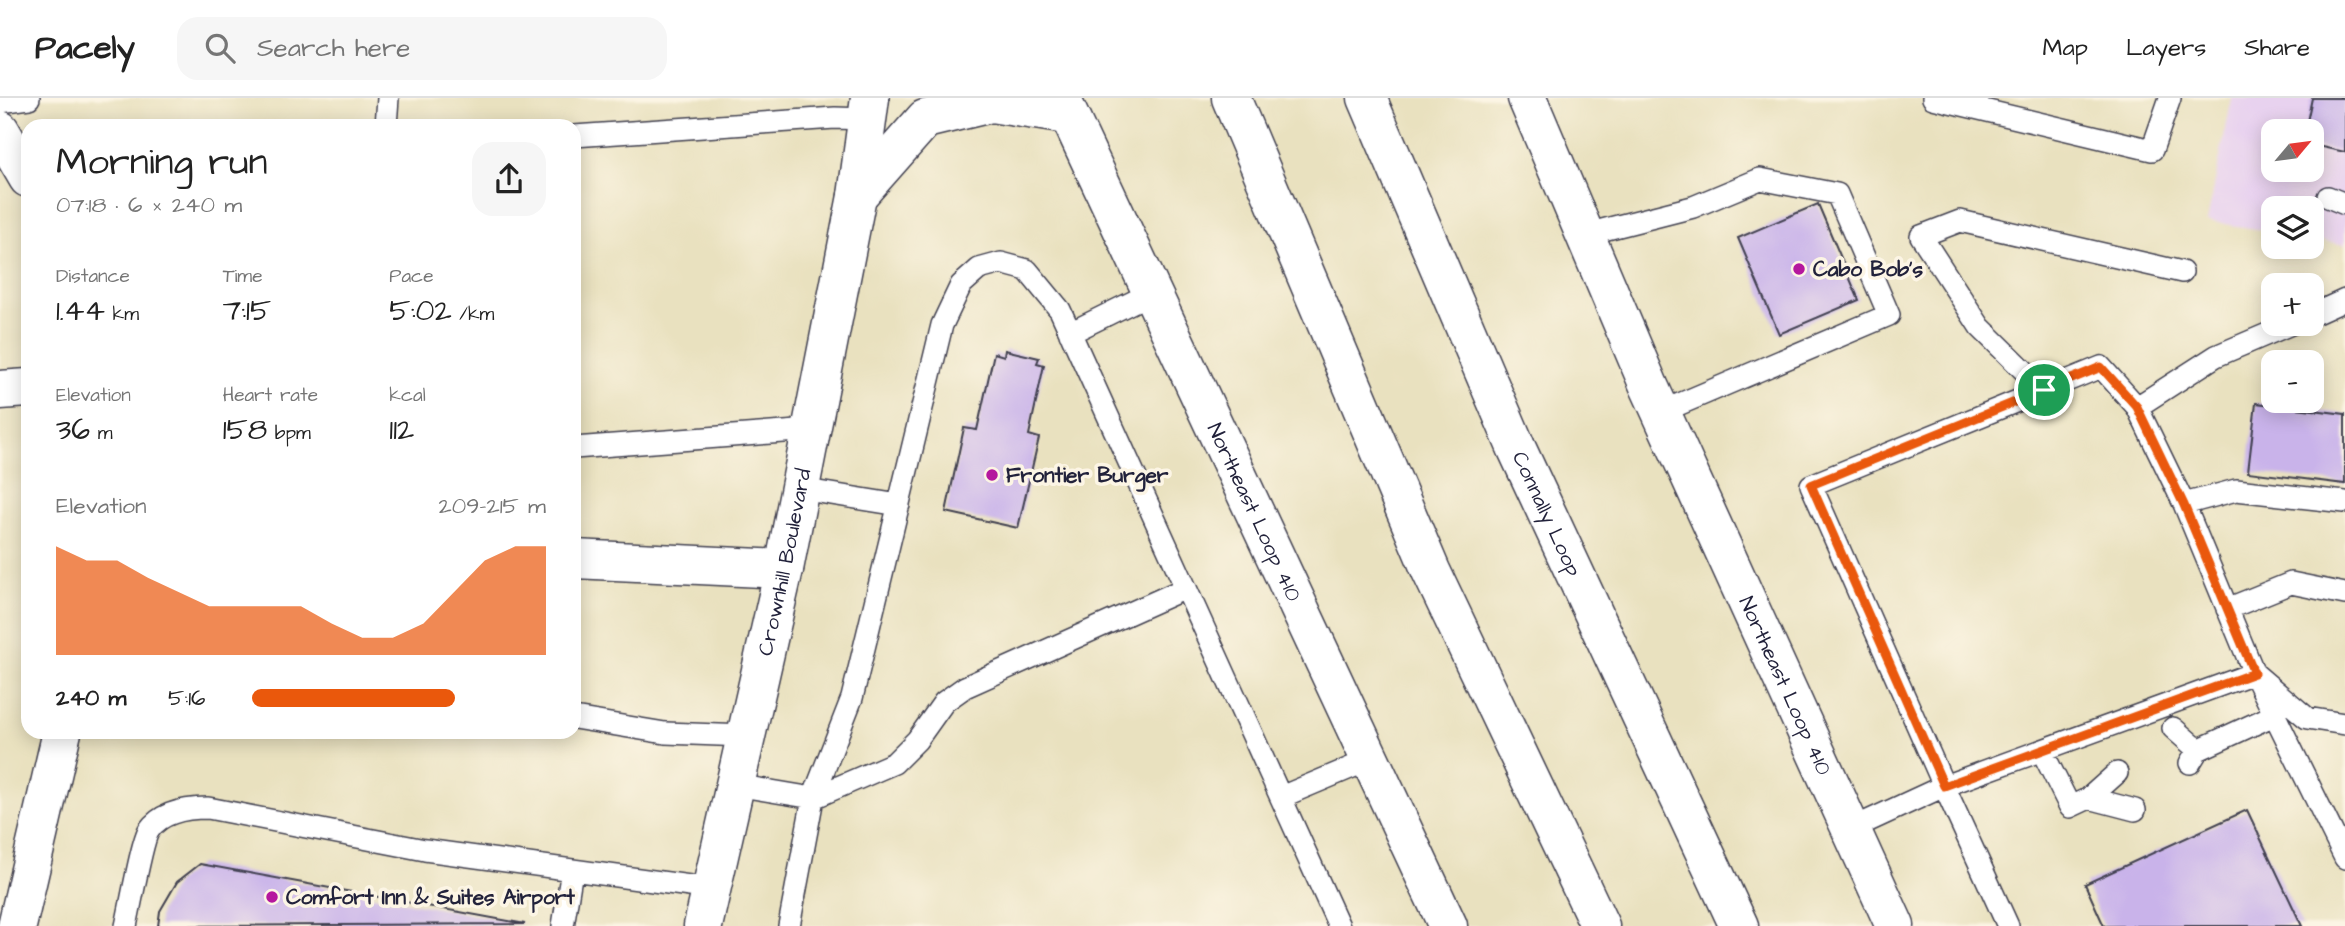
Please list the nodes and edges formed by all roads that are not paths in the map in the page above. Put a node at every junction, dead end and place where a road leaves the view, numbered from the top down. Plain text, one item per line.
1 (29, 98) edge
2 (388, 98) edge
3 (1231, 98) edge
4 (1367, 98) edge
5 (1527, 98) edge
6 (1933, 98) edge
7 (2170, 98) edge
8 (0, 102) edge
9 (1064, 106) edge
10 (868, 108) edge
11 (386, 119) edge
12 (0, 130) edge
13 (581, 136) edge
14 (21, 164) edge
15 (857, 196) junction
16 (1583, 235) junction
17 (2182, 272) dead end
18 (1150, 293) junction
19 (2345, 300) edge
20 (2324, 310) edge
21 (1070, 333) junction
22 (2263, 336) edge
23 (21, 388) edge
24 (0, 390) edge
25 (2044, 390) junction
26 (2137, 407) junction
27 (1661, 412) junction
28 (811, 430) junction
29 (581, 447) edge
30 (800, 489) junction
31 (2345, 502) edge
32 (899, 505) junction
33 (2184, 505) junction
34 (581, 558) edge
35 (784, 569) junction
36 (1186, 588) junction
37 (2345, 594) edge
38 (2227, 609) junction
39 (2254, 673) junction
40 (2274, 715) junction
41 (581, 719) edge
42 (2345, 724) edge
43 (746, 736) junction
44 (60, 739) edge
45 (2042, 751) junction
46 (2188, 752) dead end
47 (1369, 760) junction
48 (2113, 765) dead end
49 (735, 785) junction
50 (1944, 786) junction
51 (1281, 797) junction
52 (813, 798) junction
53 (2089, 798) junction
54 (2132, 801) dead end
55 (1851, 830) junction
56 (2345, 858) edge
57 (572, 870) junction
58 (712, 890) junction
59 (794, 920) edge
60 (18, 926) edge
61 (126, 926) edge
62 (564, 926) edge
63 (703, 926) edge
64 (1339, 926) edge
65 (1448, 926) edge
66 (1600, 926) edge
67 (1739, 926) edge
68 (1895, 926) edge
69 (2008, 926) edge

1 - 8 lane
2 - 11 lane
3 - 66 main road
4 - 67 main road, Connally Loop
5 - 16 main road, Northeast Loop 410
6 - 7 lane
9 - 15 main road
9 - 18 main road, Northeast Loop 410
10 - 13 lane
10 - 15 main road, Crownhill Boulevard
12 - 14 main road
15 - 28 main road, Crownhill Boulevard
16 - 27 main road, Northeast Loop 410
16 - 27 lane
17 - 25 lane
18 - 21 lane
18 - 47 main road, Northeast Loop 410
19 - 20 lane
21 - 32 lane
21 - 36 lane
22 - 26 lane
23 - 24 main road
25 - 26 lane
25 - 50 lane
26 - 33 lane
27 - 55 main road, Northeast Loop 410
28 - 29 lane
28 - 30 main road, Crownhill Boulevard
30 - 32 lane
30 - 35 main road, Crownhill Boulevard
31 - 33 lane
32 - 52 lane
33 - 38 lane
34 - 35 main road
35 - 43 main road, Crownhill Boulevard
36 - 51 lane
36 - 52 lane
37 - 38 lane
38 - 39 lane
39 - 40 lane
39 - 42 lane
39 - 45 lane
40 - 46 lane
40 - 56 lane
41 - 43 lane
43 - 49 main road, Crownhill Boulevard
44 - 60 main road
45 - 50 lane
45 - 53 lane
47 - 51 lane
47 - 65 main road, Northeast Loop 410
48 - 53 lane
49 - 52 lane
49 - 58 main road, Crownhill Boulevard
50 - 55 lane
50 - 69 lane
51 - 64 lane
52 - 59 lane
53 - 54 lane
55 - 68 main road, Northeast Loop 410
57 - 58 lane
57 - 61 lane
57 - 62 lane
58 - 63 main road, Crownhill Boulevard

